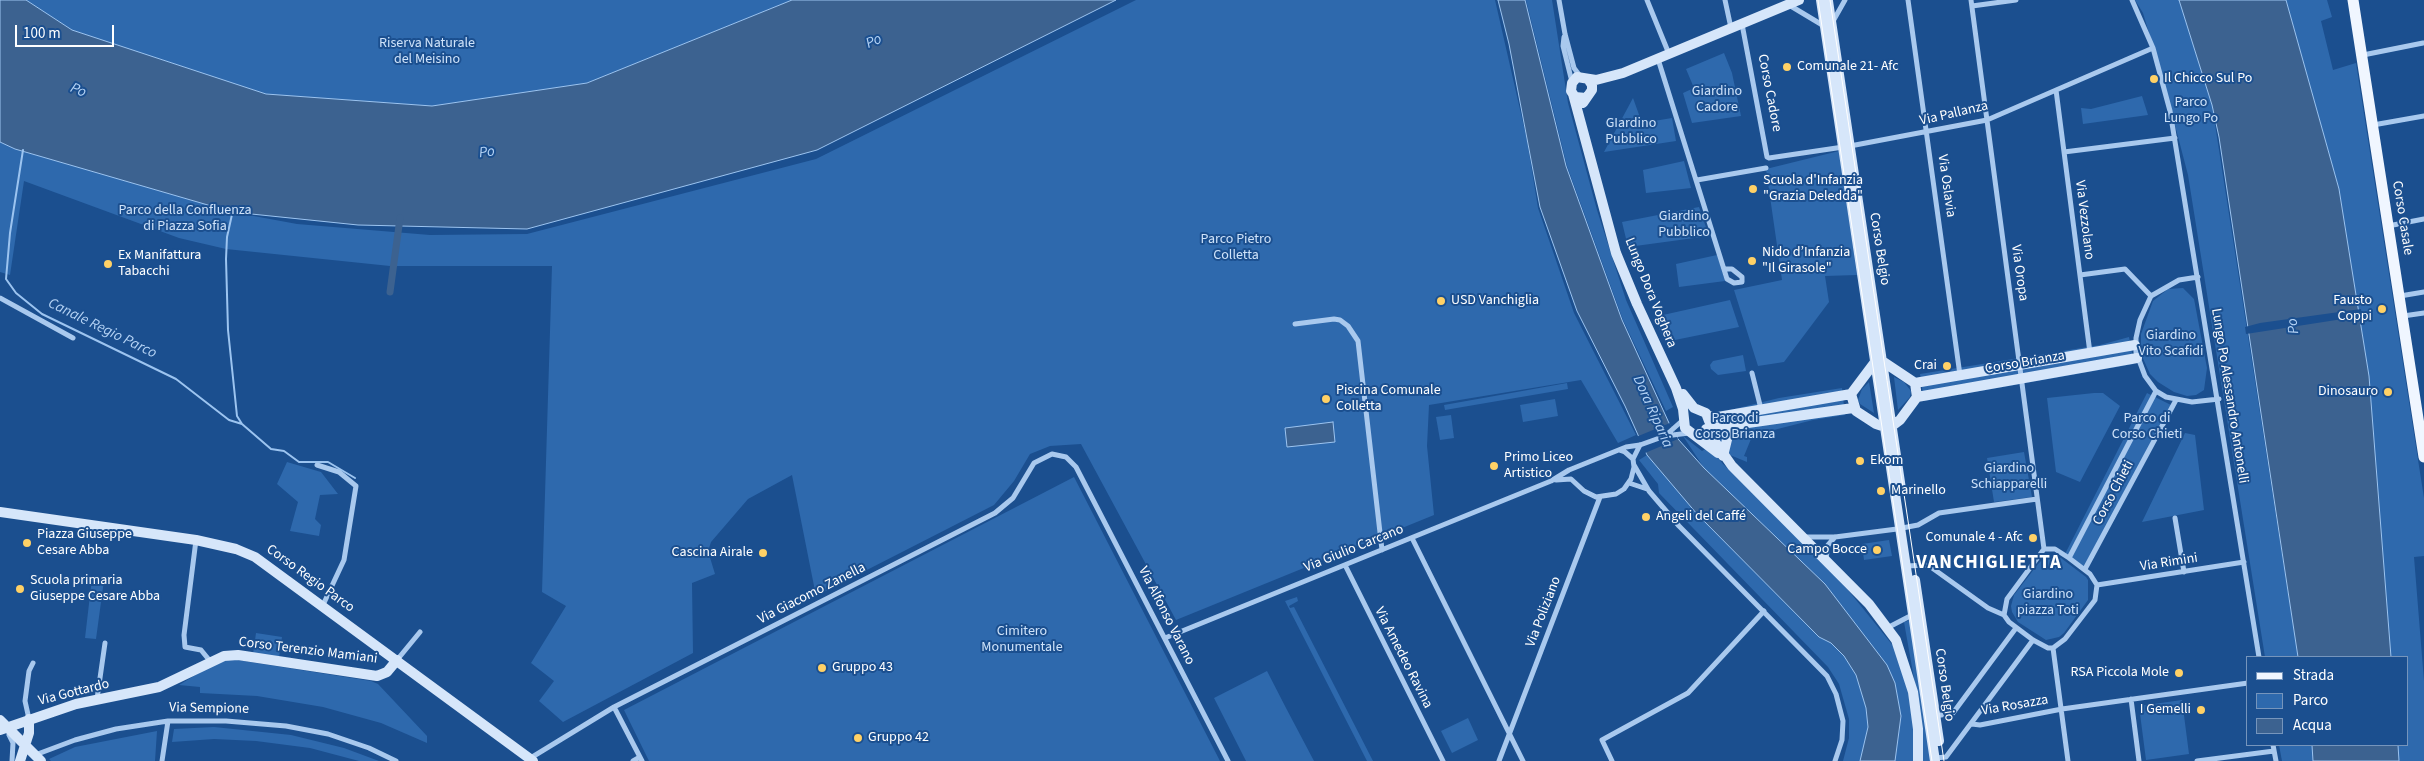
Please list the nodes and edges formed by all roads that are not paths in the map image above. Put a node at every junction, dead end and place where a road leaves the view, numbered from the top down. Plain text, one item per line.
1 (1560, 0) edge
2 (1648, 0) edge
3 (1725, 0) edge
4 (1799, 0) edge
5 (1821, 0) edge
6 (1828, 0) edge
7 (1845, 0) edge
8 (1908, 0) edge
9 (2016, 0) edge
10 (2132, 0) edge
11 (2353, 0) edge
12 (1789, 2) edge
13 (1971, 3) edge
14 (1742, 24) junction
15 (1829, 24) junction
16 (1731, 28) junction
17 (1565, 34) junction
18 (2424, 42) edge
19 (2153, 48) junction
20 (1669, 54) junction
21 (2363, 56) junction
22 (1658, 59) junction
23 (1623, 73) junction
24 (1584, 78) junction
25 (1572, 83) junction
26 (2056, 90) junction
27 (1573, 94) junction
28 (1589, 94) junction
29 (2424, 116) edge
30 (1987, 120) junction
31 (2372, 126) junction
32 (1927, 132) junction
33 (2175, 138) junction
34 (1846, 146) junction
35 (1588, 148) junction
36 (2064, 152) junction
37 (1777, 157) joint
38 (1766, 168) dead end
39 (1697, 180) junction
40 (2424, 219) edge
41 (2388, 226) junction
42 (1726, 269) dead end
43 (2080, 275) junction
44 (2198, 277) junction
45 (2424, 292) edge
46 (2151, 296) junction
47 (2400, 296) junction
48 (0, 298) edge
49 (2424, 313) edge
50 (2403, 316) junction
51 (1295, 324) dead end
52 (73, 338) dead end
53 (2135, 346) junction
54 (2090, 353) junction
55 (2137, 358) junction
56 (1878, 361) junction
57 (2020, 366) junction
58 (1752, 373) dead end
59 (1960, 374) junction
60 (2022, 378) junction
61 (1915, 383) junction
62 (1676, 388) junction
63 (2156, 391) junction
64 (1851, 394) junction
65 (1917, 397) junction
66 (2219, 399) junction
67 (2176, 400) junction
68 (2420, 403) edge
69 (1694, 408) junction
70 (1853, 408) junction
71 (1761, 409) junction
72 (1708, 416) junction
73 (1684, 418) junction
74 (1730, 427) junction
75 (1888, 427) junction
76 (1706, 429) junction
77 (1674, 432) junction
78 (1692, 434) junction
79 (1640, 445) junction
80 (1618, 450) junction
81 (1723, 456) junction
82 (2424, 457) edge
83 (1634, 459) junction
84 (317, 465) dead end
85 (1580, 466) junction
86 (1084, 480) joint
87 (1551, 481) junction
88 (1576, 483) junction
89 (1629, 483) junction
90 (1649, 491) junction
91 (1600, 497) junction
92 (2037, 499) junction
93 (0, 512) edge
94 (2175, 518) dead end
95 (1903, 528) junction
96 (1805, 537) junction
97 (1835, 537) junction
98 (1412, 538) junction
99 (196, 540) junction
100 (2044, 549) junction
101 (1382, 550) junction
102 (2069, 558) junction
103 (1826, 560) junction
104 (2244, 562) junction
105 (1345, 565) junction
106 (1909, 565) junction
107 (2085, 570) junction
108 (2184, 572) junction
109 (2097, 585) junction
110 (323, 605) junction
111 (1764, 611) junction
112 (1916, 614) junction
113 (2004, 615) junction
114 (1887, 628) junction
115 (2016, 628) junction
116 (420, 632) dead end
117 (1165, 638) junction
118 (2033, 640) junction
119 (105, 643) dead end
120 (2053, 648) junction
121 (2260, 656) edge
122 (397, 660) junction
123 (210, 661) junction
124 (33, 663) dead end
125 (2246, 683) edge
126 (156, 688) joint
127 (97, 699) junction
128 (2130, 699) junction
129 (614, 706) junction
130 (2062, 709) junction
131 (1931, 717) junction
132 (29, 719) junction
133 (168, 722) junction
134 (1972, 724) junction
135 (8, 732) edge
136 (1509, 734) junction
137 (2274, 748) edge
138 (38, 758) edge
139 (641, 759) edge
140 (1938, 759) edge
141 (531, 760) edge
142 (2210, 760) edge
143 (12, 761) edge
144 (21, 761) edge
145 (162, 761) edge
146 (396, 761) edge
147 (633, 761) edge
148 (1228, 761) edge
149 (1443, 761) edge
150 (1499, 761) edge
151 (1523, 761) edge
152 (1612, 761) edge
153 (1836, 761) edge
154 (1918, 761) edge
155 (2068, 761) edge
156 (2139, 761) edge
157 (2197, 761) edge
158 (2276, 761) edge

1 - 17 street, Lungo Dora Voghera
2 - 20 street
3 - 16 street
4 - 12 street
5 - 15 street, Corso Belgio
6 - 15 street, Corso Belgio
7 - 15 street
8 - 32 street, Via Oslavia
9 - 13 street
10 - 19 street, Lungo Po Alessandro Antonelli
11 - 21 main road, Corso Casale
12 - 14 street
12 - 15 street
13 - 30 street, Via Oropa
14 - 16 street
14 - 37 street, Corso Cadore
15 - 34 street, Corso Belgio
16 - 20 street
17 - 24 street, Lungo Dora Voghera
17 - 25 street, Lungo Dora Voghera
18 - 21 street
19 - 26 street, Via Pallanza
19 - 33 street, Lungo Po Alessandro Antonelli
20 - 22 street
21 - 31 main road, Corso Casale
22 - 23 street
22 - 39 street
23 - 24 street
23 - 28 street
24 - 25 street
24 - 28 street, Lungo Dora Voghera
25 - 27 street, Lungo Dora Voghera
26 - 30 street, Via Pallanza
26 - 36 street, Via Vezzolano
27 - 28 street
27 - 35 street, Lungo Dora Voghera
28 - 35 street, Lungo Dora Voghera
29 - 31 street
30 - 32 street, Via Pallanza
30 - 57 street, Via Oropa
31 - 41 main road, Corso Casale
32 - 34 street, Via Pallanza
32 - 59 street, Via Oslavia
33 - 36 street
33 - 44 street, Lungo Po Alessandro Antonelli
34 - 37 street, Via Pallanza
34 - 56 street, Corso Belgio
35 - 62 street, Lungo Dora Voghera
36 - 43 street, Via Vezzolano
38 - 39 street
39 - 42 street
40 - 41 street
41 - 47 main road, Corso Casale
43 - 46 street
43 - 54 street, Via Vezzolano
44 - 46 street
44 - 66 street, Lungo Po Alessandro Antonelli
45 - 47 street
46 - 53 street
47 - 50 main road, Corso Casale
48 - 52 street
49 - 50 street
50 - 68 main road, Corso Casale
51 - 101 street
53 - 54 street, Corso Brianza
53 - 55 street
54 - 57 street, Corso Brianza
55 - 60 street, Corso Brianza
55 - 63 street
56 - 61 street
56 - 64 street
56 - 75 street, Corso Belgio
57 - 59 street, Corso Brianza
57 - 60 street, Via Oropa
58 - 71 street
59 - 61 street, Corso Brianza
60 - 65 street, Corso Brianza
60 - 92 street, Via Oropa
61 - 65 street
62 - 69 street, Lungo Dora Voghera
62 - 73 street, Lungo Dora Voghera
63 - 67 street
63 - 102 street, Corso Chieti
64 - 70 street
64 - 71 street
65 - 75 street
66 - 67 street
66 - 104 street, Lungo Po Alessandro Antonelli
67 - 107 street, Corso Chieti
68 - 82 main road, Corso Casale
69 - 72 street, Lungo Dora Voghera
69 - 73 street
70 - 74 street
70 - 75 street
71 - 72 street
72 - 76 street
73 - 77 street
73 - 78 street, Lungo Dora Voghera
74 - 76 street
74 - 81 street
75 - 95 street, Corso Belgio
76 - 78 street
76 - 81 street, Lungo Dora Voghera
77 - 78 street
77 - 79 street, Via Giulio Carcano
78 - 81 street, Lungo Dora Voghera
79 - 80 street, Via Giulio Carcano
79 - 83 street
80 - 83 street
80 - 85 street, Via Giulio Carcano
81 - 96 street, Lungo Dora Voghera
83 - 89 street
83 - 90 street
84 - 110 street
85 - 87 street, Via Giulio Carcano
85 - 88 street
86 - 117 street, Via Alfonso Varano
86 - 129 street, Via Giacomo Zanella
87 - 88 street, Via Giulio Carcano
87 - 98 street, Via Giulio Carcano
88 - 91 street
89 - 90 street
89 - 91 street
90 - 111 street
91 - 136 street, Via Poliziano
92 - 95 street
92 - 100 street, Via Oropa
93 - 99 street, Corso Regio Parco
94 - 108 street
95 - 97 street
95 - 106 street, Corso Belgio
96 - 97 street
96 - 103 street, Lungo Dora Voghera
97 - 103 street
98 - 101 street, Via Giulio Carcano
98 - 136 street
99 - 110 street, Corso Regio Parco
99 - 123 street
100 - 102 street
100 - 113 street
101 - 105 street, Via Giulio Carcano
102 - 107 street
103 - 114 street, Lungo Dora Voghera
104 - 108 street, Via Rimini
104 - 121 street, Lungo Po Alessandro Antonelli
105 - 117 street, Via Giulio Carcano
105 - 149 street, Via Amedeo Ravina
106 - 112 street, Corso Belgio
106 - 113 street
107 - 109 street
108 - 109 street, Via Rimini
109 - 120 street
110 - 122 street, Corso Regio Parco
111 - 152 street
111 - 153 street
112 - 114 street
112 - 131 street, Corso Belgio
113 - 115 street
114 - 154 street, Lungo Dora Voghera
115 - 118 street
115 - 131 street
116 - 122 street
117 - 148 street, Via Alfonso Varano
118 - 120 street
118 - 134 street
119 - 127 street
120 - 130 street
122 - 123 street, Corso Terenzio Mamiani
122 - 141 street, Corso Regio Parco
123 - 126 street, Corso Terenzio Mamiani
124 - 132 street
125 - 128 street
126 - 127 street, Via Gottardo
127 - 132 street, Via Gottardo
128 - 130 street
128 - 156 street
129 - 139 street
129 - 141 street, Via Giacomo Zanella
130 - 134 street, Via Rosazza
130 - 155 street
131 - 140 street, Corso Belgio
132 - 135 street, Via Gottardo
132 - 135 street
133 - 138 street, Via Sempione
133 - 145 street
133 - 146 street, Via Sempione
134 - 140 street
135 - 138 street
135 - 143 street
135 - 144 street
136 - 150 street, Via Poliziano
136 - 151 street
137 - 142 street
137 - 158 street
138 - 144 street, Via Sempione
139 - 147 street
142 - 157 street

